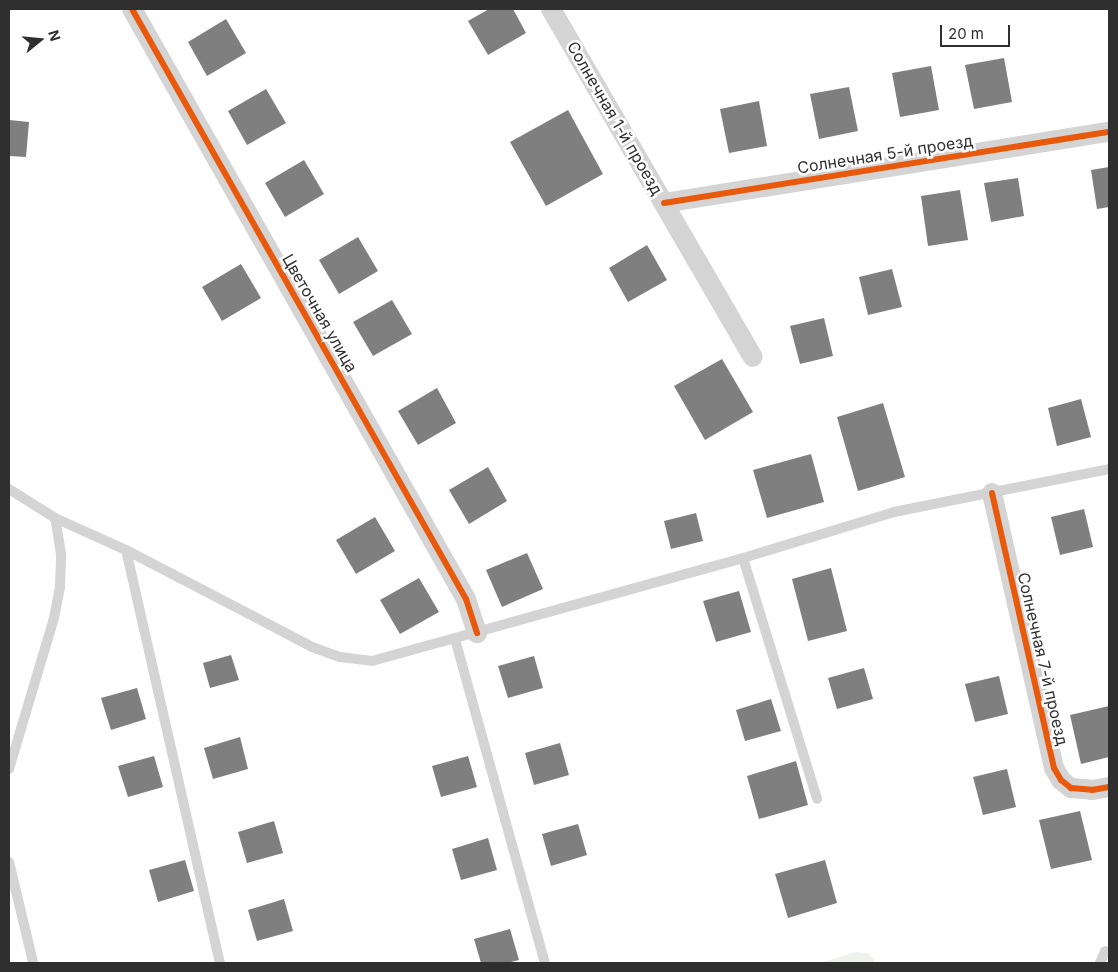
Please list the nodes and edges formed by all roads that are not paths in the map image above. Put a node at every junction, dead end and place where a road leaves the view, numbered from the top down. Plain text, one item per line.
1 (132, 9) edge
2 (551, 9) edge
3 (1109, 132) edge
4 (664, 203) junction
5 (753, 357) dead end
6 (1109, 469) edge
7 (9, 489) edge
8 (992, 493) junction
9 (55, 518) junction
10 (126, 550) junction
11 (743, 558) junction
12 (477, 633) junction
13 (455, 639) junction
14 (9, 769) edge
15 (1109, 786) edge
16 (817, 800) dead end
17 (9, 862) edge
18 (1105, 951) dead end
19 (33, 962) dead end
20 (220, 963) edge
21 (545, 963) edge
22 (1100, 963) edge

1 - 12 street, Цветочная улица
2 - 4 street, Солнечная 1-й проезд
3 - 4 street, Солнечная 5-й проезд
4 - 5 street, Солнечная 1-й проезд
6 - 8 lane
7 - 9 lane
8 - 11 lane
8 - 15 street, Солнечная 7-й проезд
9 - 10 lane
9 - 14 lane
10 - 13 lane
10 - 20 lane
11 - 12 lane
11 - 16 lane
12 - 13 lane
13 - 21 lane
17 - 19 lane
18 - 22 lane

